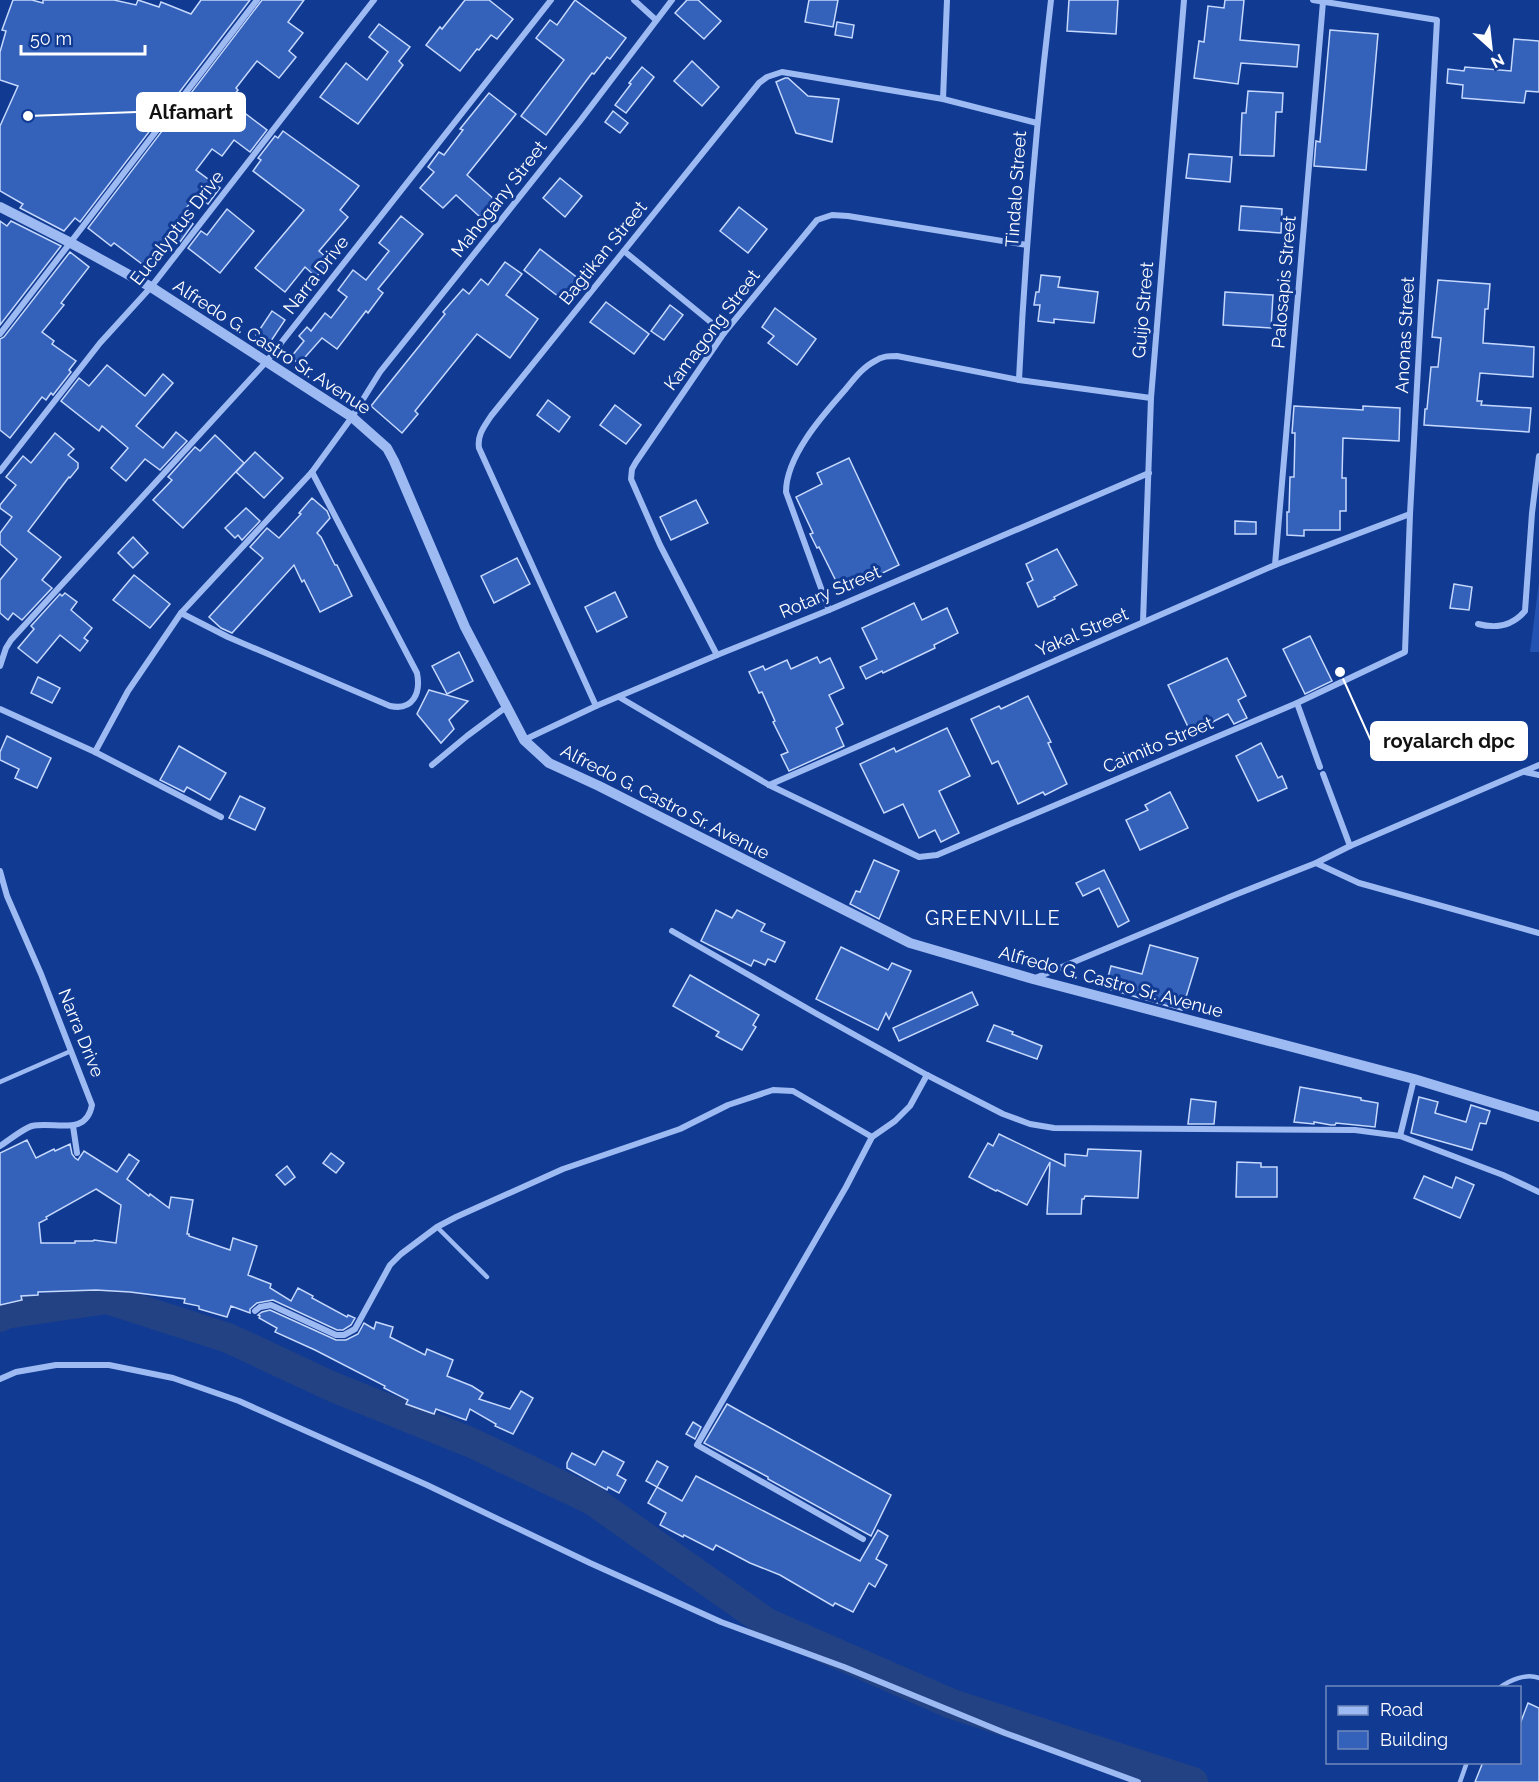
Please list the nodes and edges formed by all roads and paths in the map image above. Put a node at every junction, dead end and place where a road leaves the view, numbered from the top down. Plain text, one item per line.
1 (257, 0) edge
2 (374, 0) edge
3 (551, 0) edge
4 (634, 0) edge
5 (672, 0) edge
6 (947, 0) edge
7 (1051, 0) edge
8 (1184, 0) edge
9 (1313, 0) edge
10 (1323, 2) junction
11 (656, 20) junction
12 (943, 99) junction
13 (1036, 123) junction
14 (0, 207) edge
15 (71, 243) junction
16 (1027, 245) junction
17 (624, 251) junction
18 (151, 288) junction
19 (724, 333) junction
20 (0, 334) edge
21 (266, 362) junction
22 (1019, 380) junction
23 (1151, 398) junction
24 (352, 417) junction
25 (1539, 456) edge
26 (0, 471) edge
27 (312, 472) junction
28 (1149, 473) junction
29 (1410, 514) junction
30 (1536, 514) edge
31 (1275, 565) junction
32 (830, 610) junction
33 (181, 613) junction
34 (1143, 622) junction
35 (1478, 624) dead end
36 (1406, 652) joint
37 (717, 655) junction
38 (0, 666) edge
39 (618, 697) junction
40 (1297, 703) junction
41 (596, 706) junction
42 (506, 707) junction
43 (0, 709) edge
44 (524, 740) junction
45 (95, 752) junction
46 (432, 765) dead end
47 (1539, 765) edge
48 (1320, 766) dead end
49 (1524, 772) junction
50 (1323, 774) dead end
51 (1539, 775) edge
52 (769, 785) junction
53 (221, 817) dead end
54 (1350, 846) junction
55 (1316, 863) junction
56 (0, 871) edge
57 (672, 931) dead end
58 (1539, 933) edge
59 (1033, 979) junction
60 (71, 1051) junction
61 (927, 1075) junction
62 (1414, 1079) junction
63 (0, 1082) edge
64 (1539, 1118) edge
65 (73, 1126) junction
66 (1400, 1136) junction
67 (872, 1137) junction
68 (0, 1146) edge
69 (77, 1153) dead end
70 (1539, 1192) edge
71 (437, 1227) junction
72 (487, 1277) dead end
73 (255, 1311) dead end
74 (0, 1379) edge
75 (863, 1539) dead end
76 (1539, 1678) edge
77 (1503, 1686) edge
78 (1466, 1764) edge
79 (1138, 1782) edge
80 (1460, 1782) edge

1 - 15 street
2 - 18 street, Eucalyptus Drive
3 - 21 street, Narra Drive
4 - 11 street
5 - 11 street, Mahogany Street
6 - 12 street
7 - 13 street, Tindalo Street
8 - 23 street, Guijo Street
9 - 10 street
10 - 29 street, Anonas Street
10 - 31 street, Palosapis Street
11 - 24 street, Mahogany Street
12 - 13 street, Bagtikan Street
12 - 17 street, Bagtikan Street
13 - 16 street, Tindalo Street
14 - 15 street, Alfredo G. Castro Sr. Avenue
15 - 18 street, Alfredo G. Castro Sr. Avenue
15 - 20 street
16 - 19 street, Kamagong Street
16 - 22 street, Tindalo Street
17 - 19 street
17 - 41 street, Bagtikan Street
18 - 21 street, Alfredo G. Castro Sr. Avenue
18 - 26 street, Eucalyptus Drive
19 - 37 street, Kamagong Street
21 - 24 street, Alfredo G. Castro Sr. Avenue
21 - 38 street, Narra Drive
22 - 23 street
22 - 32 street
23 - 28 street, Guijo Street
24 - 27 street, Mahogany Street
24 - 42 street, Alfredo G. Castro Sr. Avenue
25 - 30 street
27 - 33 street, Mahogany Street
27 - 33 street
28 - 32 street, Rotary Street
28 - 34 street, Guijo Street
29 - 31 street, Yakal Street
29 - 36 street, Anonas Street
30 - 35 street
31 - 34 street, Yakal Street
32 - 37 street, Rotary Street
33 - 45 street, Mahogany Street
34 - 52 street, Yakal Street
36 - 40 street, Caimito Street
37 - 39 street, Rotary Street
39 - 41 street, Rotary Street
39 - 52 street
40 - 48 street
40 - 52 street, Caimito Street
41 - 44 street, Rotary Street
42 - 44 street, Alfredo G. Castro Sr. Avenue
42 - 46 street
43 - 45 street
44 - 59 street, Alfredo G. Castro Sr. Avenue
45 - 53 street
47 - 49 street
49 - 51 street
49 - 54 street
50 - 54 street
54 - 55 street
55 - 58 street
55 - 59 street
56 - 60 street, Narra Drive
57 - 61 street
59 - 62 street, Alfredo G. Castro Sr. Avenue
60 - 63 lane
60 - 65 street, Narra Drive
61 - 66 street
61 - 67 street
62 - 64 street, Alfredo G. Castro Sr. Avenue
62 - 66 street
65 - 68 street
65 - 69 street
66 - 70 street
67 - 71 street
67 - 75 street
71 - 72 lane
71 - 73 street
74 - 79 street
76 - 77 lane
78 - 80 lane

